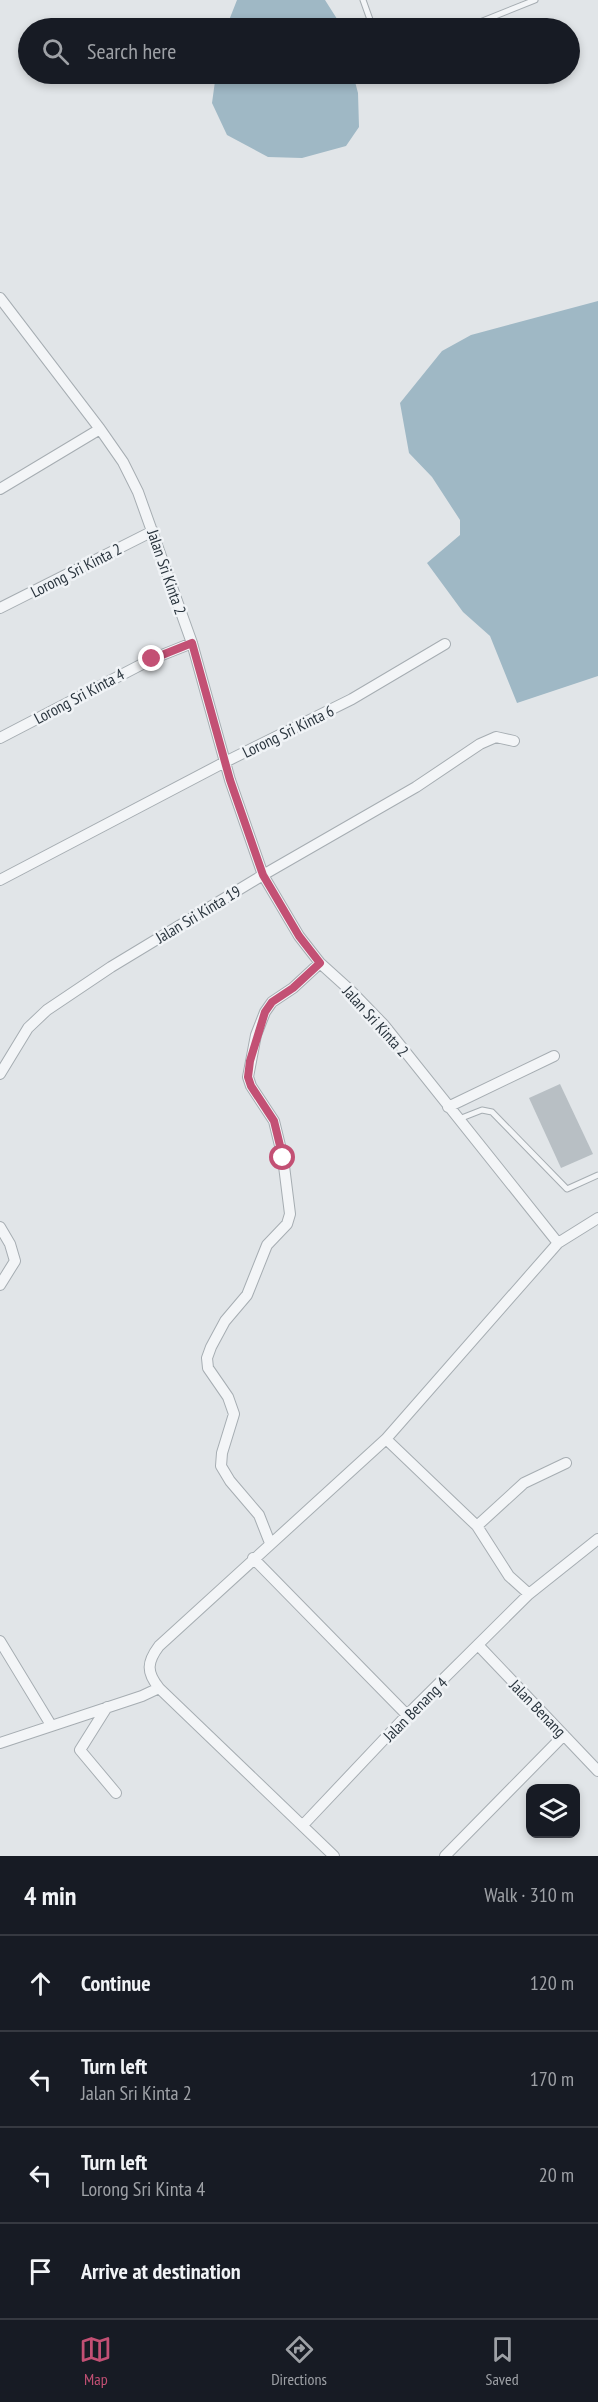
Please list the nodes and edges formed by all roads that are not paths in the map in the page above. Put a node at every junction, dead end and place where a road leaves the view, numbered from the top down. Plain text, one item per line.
1 (363, 0) edge
2 (535, 0) edge
3 (369, 18) edge
4 (490, 18) edge
5 (0, 298) edge
6 (100, 429) junction
7 (0, 489) edge
8 (153, 531) junction
9 (0, 608) edge
10 (192, 643) junction
11 (445, 644) dead end
12 (0, 738) edge
13 (514, 741) dead end
14 (225, 762) junction
15 (263, 875) junction
16 (0, 880) edge
17 (320, 963) junction
18 (554, 1056) dead end
19 (0, 1074) edge
20 (448, 1107) junction
21 (459, 1119) junction
22 (598, 1175) edge
23 (598, 1218) edge
24 (0, 1227) edge
25 (558, 1243) junction
26 (0, 1285) edge
27 (386, 1438) junction
28 (566, 1463) dead end
29 (477, 1526) junction
30 (598, 1539) edge
31 (270, 1543) junction
32 (253, 1558) junction
33 (529, 1594) junction
34 (0, 1641) edge
35 (478, 1645) junction
36 (159, 1688) junction
37 (107, 1707) junction
38 (407, 1715) junction
39 (51, 1725) junction
40 (564, 1735) junction
41 (0, 1743) edge
42 (598, 1771) edge
43 (117, 1793) dead end
44 (303, 1826) junction
45 (334, 1856) edge
46 (445, 1856) edge

1 - 3 lane
2 - 4 lane
5 - 6 street, Jalan Sri Kinta 2
6 - 7 street
6 - 8 street, Jalan Sri Kinta 2
8 - 9 street, Lorong Sri Kinta 2
8 - 10 street, Jalan Sri Kinta 2
10 - 12 street, Lorong Sri Kinta 4
10 - 14 street, Jalan Sri Kinta 2
11 - 14 street, Lorong Sri Kinta 6
13 - 15 street, Jalan Sri Kinta 19
14 - 15 street, Jalan Sri Kinta 2
14 - 16 street, Lorong Sri Kinta 6
15 - 17 street, Jalan Sri Kinta 2
15 - 19 street, Jalan Sri Kinta 19
17 - 20 street, Jalan Sri Kinta 2
17 - 31 street
18 - 20 street
20 - 21 street, Jalan Sri Kinta 2
21 - 22 lane
21 - 25 street, Jalan Sri Kinta 2
23 - 25 street
24 - 26 street
25 - 27 street
27 - 29 street
27 - 31 street
28 - 29 street
29 - 33 street
30 - 33 street, Jalan Benang 4
31 - 32 street
32 - 36 street
32 - 38 street
33 - 35 street, Jalan Benang 4
34 - 39 street
35 - 38 street, Jalan Benang 4
35 - 40 street, Jalan Benang
36 - 37 street
36 - 44 street
37 - 39 street
37 - 43 street
38 - 44 street, Jalan Benang 4
39 - 41 street
40 - 42 street, Jalan Benang
40 - 46 street
44 - 45 street

